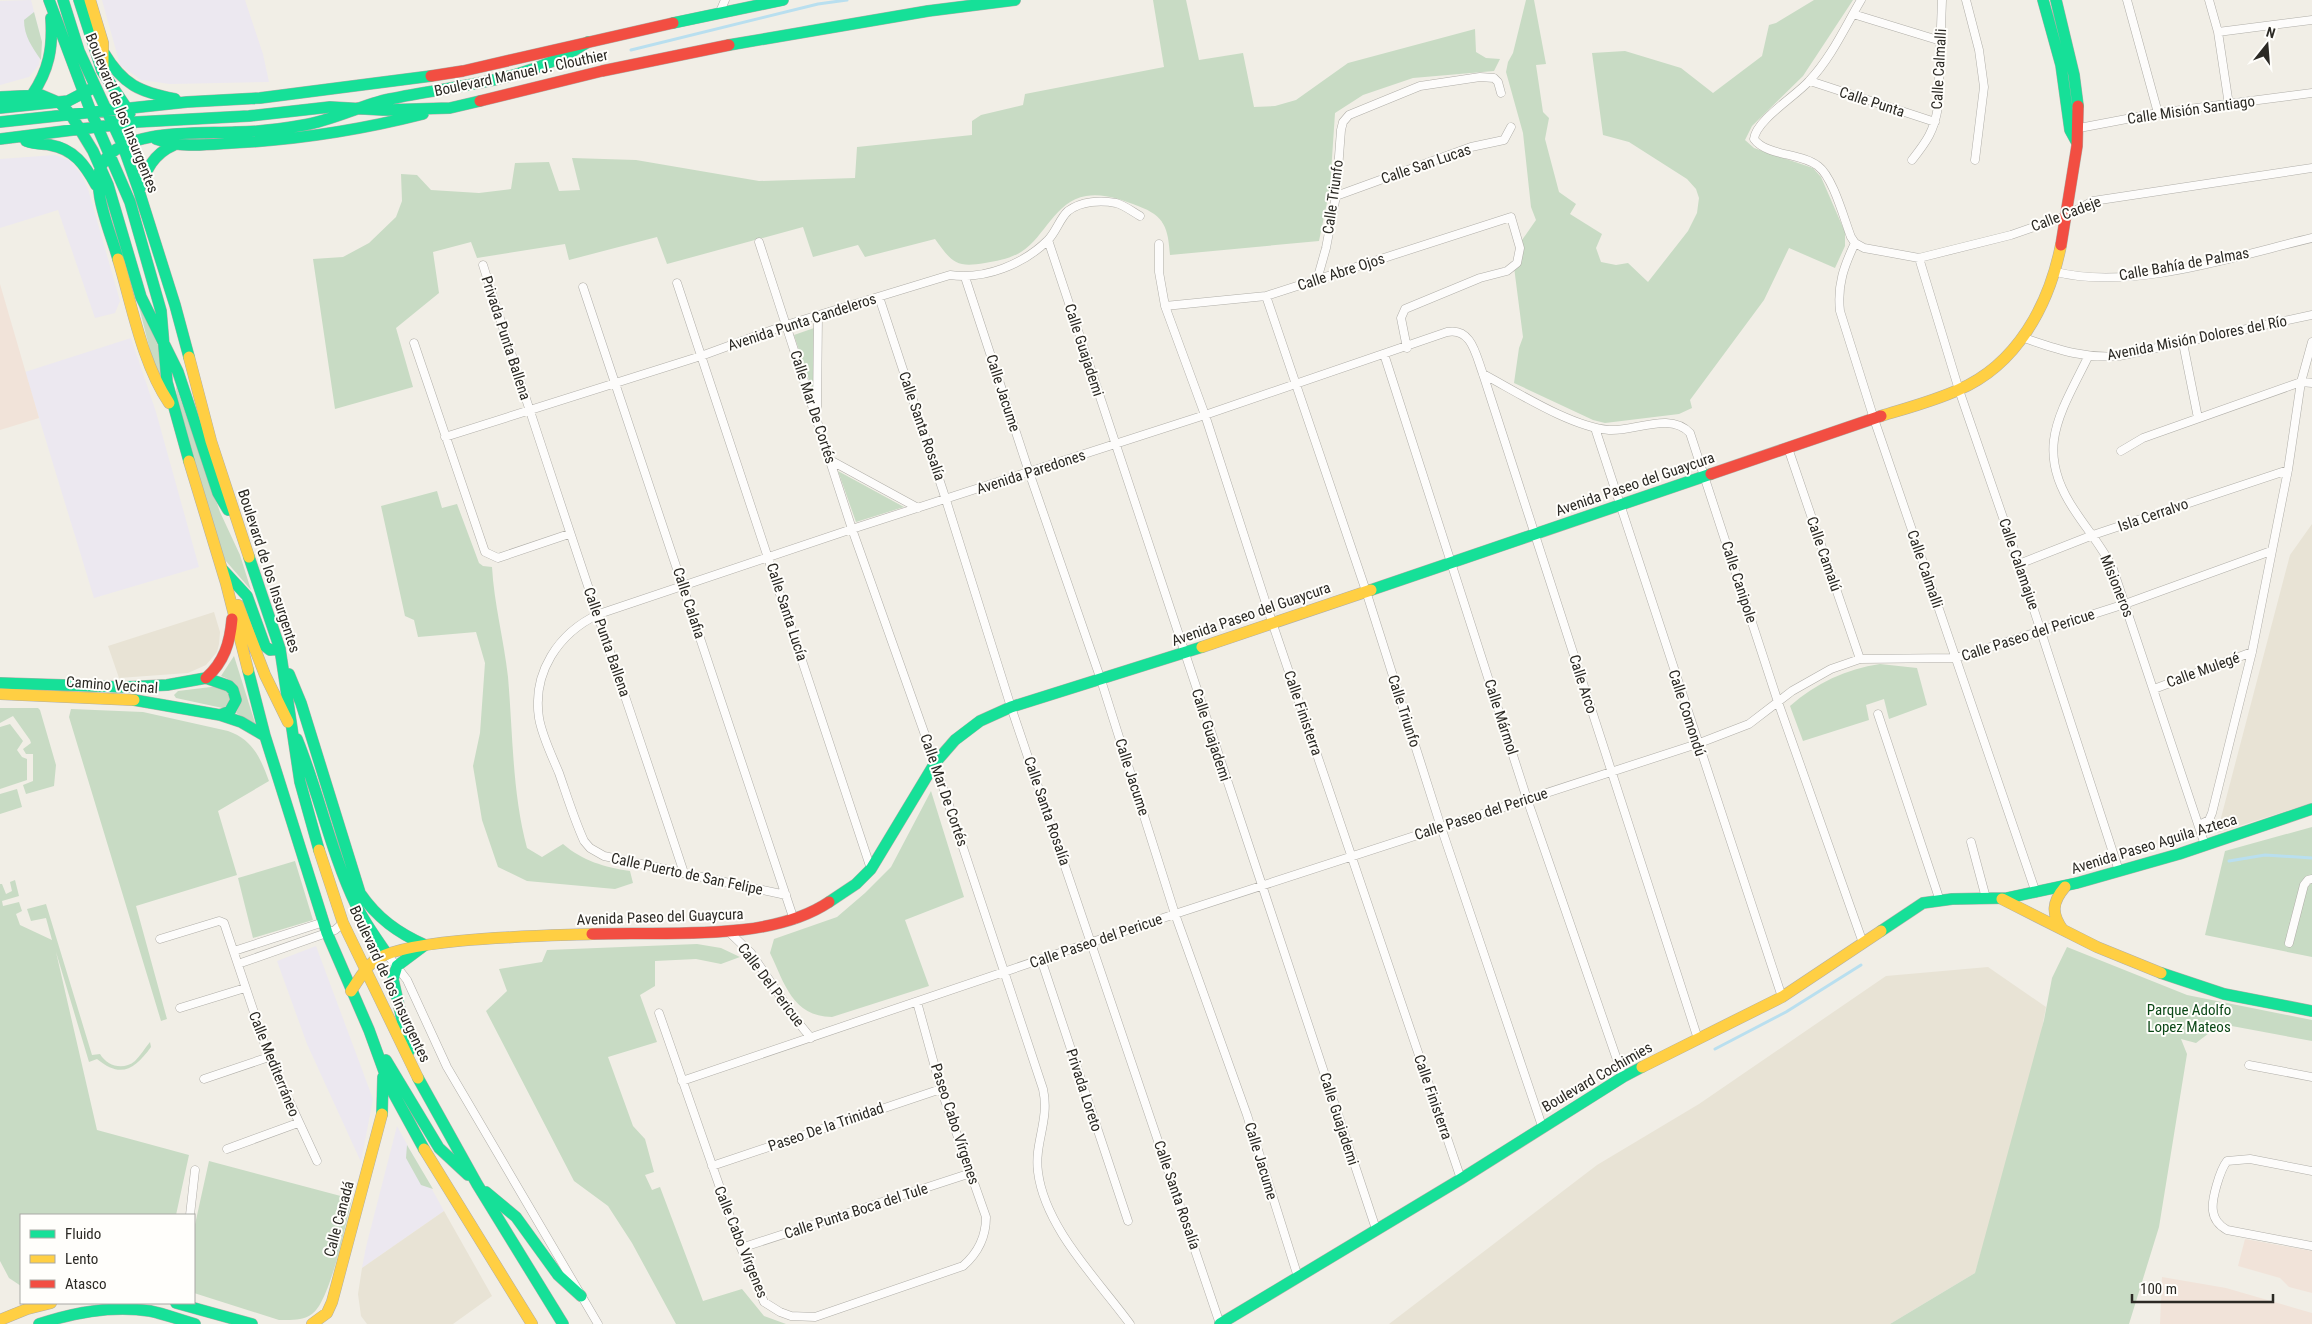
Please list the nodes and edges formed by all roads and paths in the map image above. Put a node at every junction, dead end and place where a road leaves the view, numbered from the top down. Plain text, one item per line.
1 (63, 0) edge
2 (79, 0) edge
3 (90, 0) edge
4 (725, 0) edge
5 (784, 0) edge
6 (1016, 0) edge
7 (1861, 0) edge
8 (1942, 0) edge
9 (1966, 0) edge
10 (2043, 0) edge
11 (2056, 0) edge
12 (2127, 0) edge
13 (2209, 0) edge
14 (49, 1) edge
15 (759, 2) edge
16 (718, 14) junction
17 (1853, 14) junction
18 (2312, 20) edge
19 (2218, 32) junction
20 (590, 41) junction
21 (1941, 41) junction
22 (104, 52) junction
23 (102, 71) junction
24 (1810, 81) junction
25 (94, 87) junction
26 (1501, 93) dead end
27 (85, 94) junction
28 (2312, 94) edge
29 (32, 95) junction
30 (0, 97) edge
31 (188, 102) junction
32 (60, 103) junction
33 (2229, 105) junction
34 (0, 108) edge
35 (126, 108) junction
36 (450, 108) junction
37 (359, 109) junction
38 (106, 110) junction
39 (91, 112) junction
40 (2158, 113) junction
41 (71, 116) junction
42 (0, 122) edge
43 (137, 122) junction
44 (1935, 122) junction
45 (114, 125) junction
46 (1510, 127) dead end
47 (99, 128) junction
48 (2074, 129) junction
49 (80, 130) junction
50 (152, 137) junction
51 (16, 138) junction
52 (0, 139) edge
53 (174, 145) junction
54 (123, 146) junction
55 (111, 154) junction
56 (1912, 160) dead end
57 (1975, 160) dead end
58 (100, 164) junction
59 (2312, 168) edge
60 (97, 187) junction
61 (139, 191) junction
62 (1336, 196) junction
63 (1140, 216) dead end
64 (2066, 216) junction
65 (2312, 238) edge
66 (1048, 240) junction
67 (759, 242) dead end
68 (1855, 243) junction
69 (1159, 244) dead end
70 (1919, 258) junction
71 (482, 265) dead end
72 (2056, 272) junction
73 (966, 277) junction
74 (1316, 280) junction
75 (677, 283) dead end
76 (583, 287) dead end
77 (1266, 296) junction
78 (879, 297) junction
79 (1166, 306) junction
80 (818, 315) junction
81 (2312, 315) edge
82 (786, 325) junction
83 (1462, 332) joint
84 (2024, 338) junction
85 (2312, 342) edge
86 (414, 343) dead end
87 (2183, 343) junction
88 (165, 346) junction
89 (1407, 348) junction
90 (1384, 354) junction
91 (701, 356) junction
92 (2088, 357) junction
93 (1483, 374) junction
94 (2301, 382) junction
95 (614, 383) junction
96 (2312, 383) edge
97 (1294, 385) junction
98 (1959, 390) junction
99 (172, 406) junction
100 (529, 412) junction
101 (1205, 415) junction
102 (816, 418) junction
103 (2198, 418) junction
104 (1874, 419) junction
105 (1595, 428) junction
106 (445, 437) junction
107 (1116, 444) junction
108 (1788, 448) junction
109 (2121, 451) dead end
110 (830, 460) junction
111 (2288, 470) junction
112 (1029, 472) junction
113 (1705, 476) junction
114 (946, 500) junction
115 (1620, 505) junction
116 (918, 508) junction
117 (237, 522) junction
118 (852, 529) junction
119 (569, 534) junction
120 (1534, 534) junction
121 (2093, 535) junction
122 (2271, 551) junction
123 (769, 558) junction
124 (1451, 562) junction
125 (2019, 564) junction
126 (221, 568) junction
127 (226, 583) junction
128 (684, 586) junction
129 (1366, 591) junction
130 (2125, 604) junction
131 (233, 609) junction
132 (599, 614) junction
133 (1272, 622) junction
134 (2041, 631) junction
135 (280, 649) junction
136 (2252, 652) junction
137 (1184, 653) junction
138 (1956, 658) junction
139 (1860, 659) junction
140 (284, 662) junction
141 (206, 678) junction
142 (1101, 680) junction
143 (0, 683) edge
144 (2154, 688) junction
145 (0, 694) edge
146 (1778, 702) junction
147 (1011, 707) junction
148 (1878, 714) dead end
149 (220, 716) junction
150 (291, 727) junction
151 (265, 736) junction
152 (1698, 744) junction
153 (936, 763) junction
154 (1612, 772) junction
155 (1528, 799) junction
156 (2312, 810) edge
157 (2199, 825) junction
158 (1441, 827) junction
159 (1971, 842) dead end
160 (2206, 845) junction
161 (1351, 856) junction
162 (871, 869) junction
163 (2119, 871) junction
164 (684, 874) junction
165 (2312, 879) edge
166 (1262, 885) junction
167 (2065, 887) junction
168 (2036, 893) junction
169 (786, 895) junction
170 (1939, 898) junction
171 (1986, 898) junction
172 (2002, 899) junction
173 (1175, 914) junction
174 (794, 920) junction
175 (344, 923) junction
176 (326, 928) junction
177 (729, 932) junction
178 (2066, 933) junction
179 (160, 939) dead end
180 (270, 940) junction
181 (1092, 943) junction
182 (1863, 943) junction
183 (2289, 943) dead end
184 (424, 945) junction
185 (234, 951) junction
186 (274, 952) junction
187 (387, 954) junction
188 (1041, 960) junction
189 (238, 964) junction
190 (396, 966) junction
191 (366, 969) junction
192 (1004, 972) junction
193 (245, 988) junction
194 (352, 991) junction
195 (1782, 997) junction
196 (917, 1002) junction
197 (180, 1008) dead end
198 (2312, 1011) edge
199 (659, 1013) dead end
200 (369, 1030) junction
201 (811, 1038) junction
202 (1698, 1039) junction
203 (269, 1057) junction
204 (2249, 1065) dead end
205 (383, 1067) junction
206 (413, 1071) junction
207 (1623, 1077) junction
208 (2312, 1077) edge
209 (204, 1079) dead end
210 (682, 1081) junction
211 (941, 1089) junction
212 (298, 1123) junction
213 (1542, 1126) junction
214 (227, 1149) dead end
215 (317, 1161) dead end
216 (712, 1166) junction
217 (195, 1170) dead end
218 (2312, 1171) edge
219 (971, 1173) junction
220 (1461, 1179) junction
221 (477, 1184) junction
222 (190, 1214) edge
223 (1128, 1221) dead end
224 (1376, 1229) junction
225 (980, 1245) joint
226 (2312, 1246) edge
227 (741, 1248) junction
228 (1298, 1277) junction
229 (582, 1296) junction
230 (49, 1304) edge
231 (180, 1304) edge
232 (1, 1319) edge
233 (38, 1324) edge
234 (196, 1324) edge
235 (252, 1324) edge
236 (312, 1324) edge
237 (532, 1324) edge
238 (563, 1324) edge
239 (598, 1324) edge
240 (1130, 1324) edge
241 (1220, 1324) edge

1 - 25 main road, Boulevard de los Insurgentes
2 - 23 main road
3 - 22 main road
4 - 16 street
5 - 15 main road, Boulevard Manuel J. Clouthier
6 - 36 main road, Boulevard Manuel J. Clouthier
7 - 17 street
8 - 21 street, Calle Calmalli
9 - 57 street
10 - 48 main road, Avenida Paseo del Guaycura
11 - 48 main road, Avenida Paseo del Guaycura
12 - 40 street
13 - 19 street
14 - 27 main road, Boulevard de los Insurgentes
14 - 29 main road
15 - 16 main road, Boulevard Manuel J. Clouthier
16 - 20 main road, Boulevard Manuel J. Clouthier
17 - 21 street
17 - 24 street
18 - 19 street
19 - 33 street
20 - 31 main road, Boulevard Manuel J. Clouthier
20 - 37 main road
21 - 44 street, Calle Calmalli
22 - 23 main road
22 - 31 main road
23 - 25 main road
23 - 35 main road
24 - 44 street, Calle Punta
24 - 68 street
25 - 27 main road
25 - 38 main road, Boulevard de los Insurgentes
26 - 62 street, Calle Triunfo
27 - 32 main road
27 - 39 main road, Boulevard de los Insurgentes
28 - 33 street, Calle Misión Santiago
29 - 30 main road
29 - 32 main road
31 - 35 main road, Boulevard Manuel J. Clouthier
32 - 34 main road
32 - 41 main road
33 - 40 street, Calle Misión Santiago
35 - 38 main road, Boulevard Manuel J. Clouthier
35 - 43 main road
36 - 37 main road, Boulevard Manuel J. Clouthier
36 - 53 main road
37 - 43 main road, Boulevard Manuel J. Clouthier
37 - 50 main road
38 - 39 main road, Boulevard Manuel J. Clouthier
38 - 45 main road, Boulevard de los Insurgentes
39 - 41 main road, Boulevard Manuel J. Clouthier
39 - 47 main road, Boulevard de los Insurgentes
40 - 48 street, Calle Misión Santiago
41 - 42 main road, Boulevard Manuel J. Clouthier
41 - 49 main road
43 - 45 main road, Boulevard Manuel J. Clouthier
43 - 50 main road
44 - 56 street, Calle Calmalli
45 - 47 main road, Boulevard Manuel J. Clouthier
45 - 54 main road, Boulevard de los Insurgentes
46 - 62 street, Calle San Lucas
47 - 49 main road, Boulevard Manuel J. Clouthier
47 - 55 main road, Boulevard de los Insurgentes
48 - 64 main road, Avenida Paseo del Guaycura
49 - 51 main road, Boulevard Manuel J. Clouthier
49 - 58 main road
50 - 53 main road
50 - 54 main road
51 - 52 main road, Boulevard Manuel J. Clouthier
51 - 60 main road
53 - 61 main road
54 - 55 main road
54 - 61 main road, Boulevard de los Insurgentes
55 - 58 main road
55 - 88 main road, Boulevard de los Insurgentes
58 - 60 main road
58 - 88 main road
59 - 64 street, Calle Cadeje
60 - 99 main road
61 - 117 main road, Boulevard de los Insurgentes
62 - 74 street, Calle Triunfo
63 - 66 street, Avenida Punta Candeleros
64 - 70 street, Calle Cadeje
64 - 72 main road, Avenida Paseo del Guaycura
65 - 72 street, Calle Bahía de Palmas
66 - 73 street, Avenida Punta Candeleros
66 - 107 street, Calle Guajademi
67 - 82 street, Calle Mar De Cortés
68 - 70 street, Calle Cadeje
68 - 104 street, Calle Calmalli
69 - 79 street, Calle Finisterra
70 - 98 street, Calle Calamajue
71 - 100 street, Privada Punta Ballena
72 - 84 main road, Avenida Paseo del Guaycura
73 - 78 street, Avenida Punta Candeleros
73 - 112 street, Calle Jacume
74 - 77 street, Calle Abre Ojos
74 - 89 street, Calle Abre Ojos
75 - 91 street, Calle Santa Lucía
76 - 95 street, Calle Calafia
77 - 79 street, Calle Abre Ojos
77 - 97 street, Calle Triunfo
78 - 80 street, Avenida Punta Candeleros
78 - 114 street, Calle Santa Rosalía
79 - 101 street, Calle Finisterra
80 - 82 street, Avenida Punta Candeleros
80 - 102 street
81 - 87 street, Avenida Misión Dolores del Río
82 - 91 street, Avenida Punta Candeleros
82 - 102 street, Calle Mar De Cortés
83 - 89 street, Avenida Paredones
83 - 93 street, Calle Arco
84 - 92 street, Avenida Misión Dolores del Río
84 - 98 main road, Avenida Paseo del Guaycura
85 - 94 street
86 - 106 street
87 - 92 street, Avenida Misión Dolores del Río
87 - 103 street
88 - 99 main road, Boulevard de los Insurgentes
88 - 117 main road
89 - 90 street, Avenida Paredones
90 - 97 street, Avenida Paredones
90 - 124 street, Calle Mármol
91 - 95 street, Avenida Punta Candeleros
91 - 123 street, Calle Santa Lucía
92 - 121 street, Misioneros
93 - 105 street, Calle Canipole
93 - 120 street, Calle Arco
94 - 96 street
94 - 103 street
94 - 111 street
95 - 100 street, Avenida Punta Candeleros
95 - 128 street, Calle Calafia
97 - 101 street, Avenida Paredones
97 - 129 street, Calle Triunfo
98 - 104 main road, Avenida Paseo del Guaycura
98 - 125 street, Calle Calamajue
99 - 126 main road, Boulevard de los Insurgentes
100 - 106 street, Avenida Punta Candeleros
100 - 119 street, Calle Punta Ballena
101 - 107 street, Avenida Paredones
101 - 133 street, Calle Finisterra
102 - 110 street, Calle Mar De Cortés
103 - 109 street
104 - 108 main road, Avenida Paseo del Guaycura
104 - 138 street, Calle Calmalli
105 - 113 street, Calle Canipole
105 - 115 street, Calle Comondú
106 - 119 street
107 - 112 street, Avenida Paredones
107 - 137 street, Calle Guajademi
108 - 113 main road, Avenida Paseo del Guaycura
108 - 139 street, Calle Camalú
110 - 116 street
110 - 118 street, Calle Mar De Cortés
111 - 121 street, Isla Cerralvo
111 - 122 street
112 - 114 street, Avenida Paredones
112 - 142 street, Calle Jacume
113 - 115 main road, Avenida Paseo del Guaycura
113 - 146 street, Calle Canipole
114 - 116 street, Avenida Paredones
114 - 147 street, Calle Santa Rosalía
115 - 120 main road, Avenida Paseo del Guaycura
115 - 152 street, Calle Comondú
116 - 118 street, Avenida Paredones
117 - 135 main road, Boulevard de los Insurgentes
118 - 123 street, Avenida Paredones
118 - 153 street, Calle Mar De Cortés
119 - 132 street, Calle Punta Ballena
120 - 124 main road, Avenida Paseo del Guaycura
120 - 154 street, Calle Arco
121 - 125 street, Isla Cerralvo
121 - 130 street, Misioneros
122 - 130 street, Calle Paseo del Pericue
122 - 136 street
123 - 128 street, Avenida Paredones
123 - 162 street, Calle Santa Lucía
124 - 129 main road, Avenida Paseo del Guaycura
124 - 155 street, Calle Mármol
125 - 134 street, Calle Calamajue
126 - 127 main road, Boulevard de los Insurgentes
126 - 135 main road
127 - 131 main road, Boulevard de los Insurgentes
127 - 150 main road
128 - 132 street, Avenida Paredones
128 - 169 street, Calle Calafia
129 - 133 main road, Avenida Paseo del Guaycura
129 - 158 street, Calle Triunfo
130 - 134 street, Calle Paseo del Pericue
130 - 144 street, Misioneros
131 - 141 main road
131 - 151 main road, Boulevard de los Insurgentes
132 - 164 street, Calle Punta Ballena
132 - 164 street, Calle Puerto de San Felipe
133 - 137 main road, Avenida Paseo del Guaycura
133 - 161 street, Calle Finisterra
134 - 138 street, Calle Paseo del Pericue
134 - 163 street, Calle Calamajue
135 - 140 main road, Boulevard de los Insurgentes
136 - 144 street, Calle Mulegé
136 - 157 street
137 - 142 main road, Avenida Paseo del Guaycura
137 - 166 street, Calle Guajademi
138 - 139 street, Calle Paseo del Pericue
138 - 168 street, Calle Calmalli
139 - 146 street, Calle Paseo del Pericue
140 - 150 main road, Boulevard de los Insurgentes
140 - 184 main road
141 - 143 main road, Camino Vecinal
141 - 149 main road
142 - 147 main road, Avenida Paseo del Guaycura
142 - 173 street, Calle Jacume
144 - 157 street, Misioneros
145 - 149 main road, Camino Vecinal
146 - 152 street, Calle Paseo del Pericue
146 - 182 street, Calle Canipole
147 - 153 main road, Avenida Paseo del Guaycura
147 - 181 street, Calle Santa Rosalía
148 - 170 street
149 - 151 main road, Camino Vecinal
150 - 175 main road, Boulevard de los Insurgentes
150 - 187 main road
151 - 176 main road, Boulevard de los Insurgentes
152 - 154 street, Calle Paseo del Pericue
152 - 195 street, Calle Comondú
153 - 162 main road, Avenida Paseo del Guaycura
153 - 192 street, Calle Mar De Cortés
154 - 155 street, Calle Paseo del Pericue
154 - 202 street, Calle Arco
155 - 158 street, Calle Paseo del Pericue
155 - 207 street, Calle Mármol
156 - 160 main road, Avenida Paseo Aguila Azteca
157 - 160 street, Misioneros
158 - 161 street, Calle Paseo del Pericue
158 - 213 street, Calle Triunfo
159 - 171 street
160 - 163 main road, Avenida Paseo Aguila Azteca
161 - 166 street, Calle Paseo del Pericue
161 - 220 street, Calle Finisterra
162 - 174 main road, Avenida Paseo del Guaycura
163 - 167 main road, Avenida Paseo Aguila Azteca
164 - 169 street, Calle Puerto de San Felipe
165 - 183 street
166 - 173 street, Calle Paseo del Pericue
166 - 224 street, Calle Guajademi
167 - 168 main road, Avenida Paseo Aguila Azteca
167 - 178 main road
168 - 172 main road, Avenida Paseo Aguila Azteca
169 - 174 street, Calle Calafia
170 - 171 main road, Boulevard Cochimies
170 - 182 main road, Boulevard Cochimies
171 - 172 main road, Boulevard Cochimies
172 - 178 main road
173 - 181 street, Calle Paseo del Pericue
173 - 228 street, Calle Jacume
174 - 177 main road, Avenida Paseo del Guaycura
175 - 176 street
175 - 191 main road, Boulevard de los Insurgentes
176 - 180 street
176 - 186 street
176 - 194 main road, Boulevard de los Insurgentes
177 - 184 main road, Avenida Paseo del Guaycura
177 - 201 street, Calle Del Pericue
178 - 198 main road
179 - 185 street, Calle Mediterráneo
180 - 185 street
180 - 186 street
181 - 188 street, Calle Paseo del Pericue
181 - 241 street, Calle Santa Rosalía
182 - 195 main road, Boulevard Cochimies
184 - 187 main road, Avenida Paseo del Guaycura
184 - 190 main road
185 - 189 street, Calle Mediterráneo
186 - 189 street
187 - 190 street
187 - 191 main road, Avenida Paseo del Guaycura
188 - 192 street, Calle Paseo del Pericue
188 - 223 street, Privada Loreto
189 - 193 street, Calle Mediterráneo
190 - 206 main road
190 - 229 street
191 - 194 main road, Avenida Paseo del Guaycura
191 - 206 main road, Boulevard de los Insurgentes
192 - 196 street, Calle Paseo del Pericue
192 - 240 street, Calle Mar De Cortés
193 - 197 street
193 - 203 street, Calle Mediterráneo
194 - 200 main road, Boulevard de los Insurgentes
195 - 202 main road, Boulevard Cochimies
196 - 201 street, Calle Paseo del Pericue
196 - 211 street, Paseo Cabo Vírgenes
199 - 210 street, Calle Cabo Vírgenes
200 - 205 main road, Boulevard de los Insurgentes
200 - 221 main road
201 - 210 street, Calle Paseo del Pericue
202 - 207 main road, Boulevard Cochimies
203 - 209 street
203 - 212 street, Calle Mediterráneo
204 - 208 street
205 - 236 main road, Calle Canadá
205 - 237 main road, Boulevard de los Insurgentes
206 - 221 main road, Boulevard de los Insurgentes
207 - 213 main road, Boulevard Cochimies
210 - 216 street, Calle Cabo Vírgenes
211 - 216 street, Paseo De la Trinidad
211 - 219 street, Paseo Cabo Vírgenes
212 - 214 street
212 - 215 street, Calle Mediterráneo
213 - 220 main road, Boulevard Cochimies
216 - 227 street, Calle Cabo Vírgenes
217 - 222 street
218 - 226 street
219 - 225 street, Paseo Cabo Vírgenes
219 - 227 street, Calle Punta Boca del Tule
220 - 224 main road, Boulevard Cochimies
221 - 229 main road
221 - 238 main road, Boulevard de los Insurgentes
224 - 228 main road, Boulevard Cochimies
225 - 227 street, Calle Cabo Vírgenes
228 - 241 main road, Boulevard Cochimies
229 - 239 street
230 - 232 main road
231 - 235 main road
233 - 234 main road

